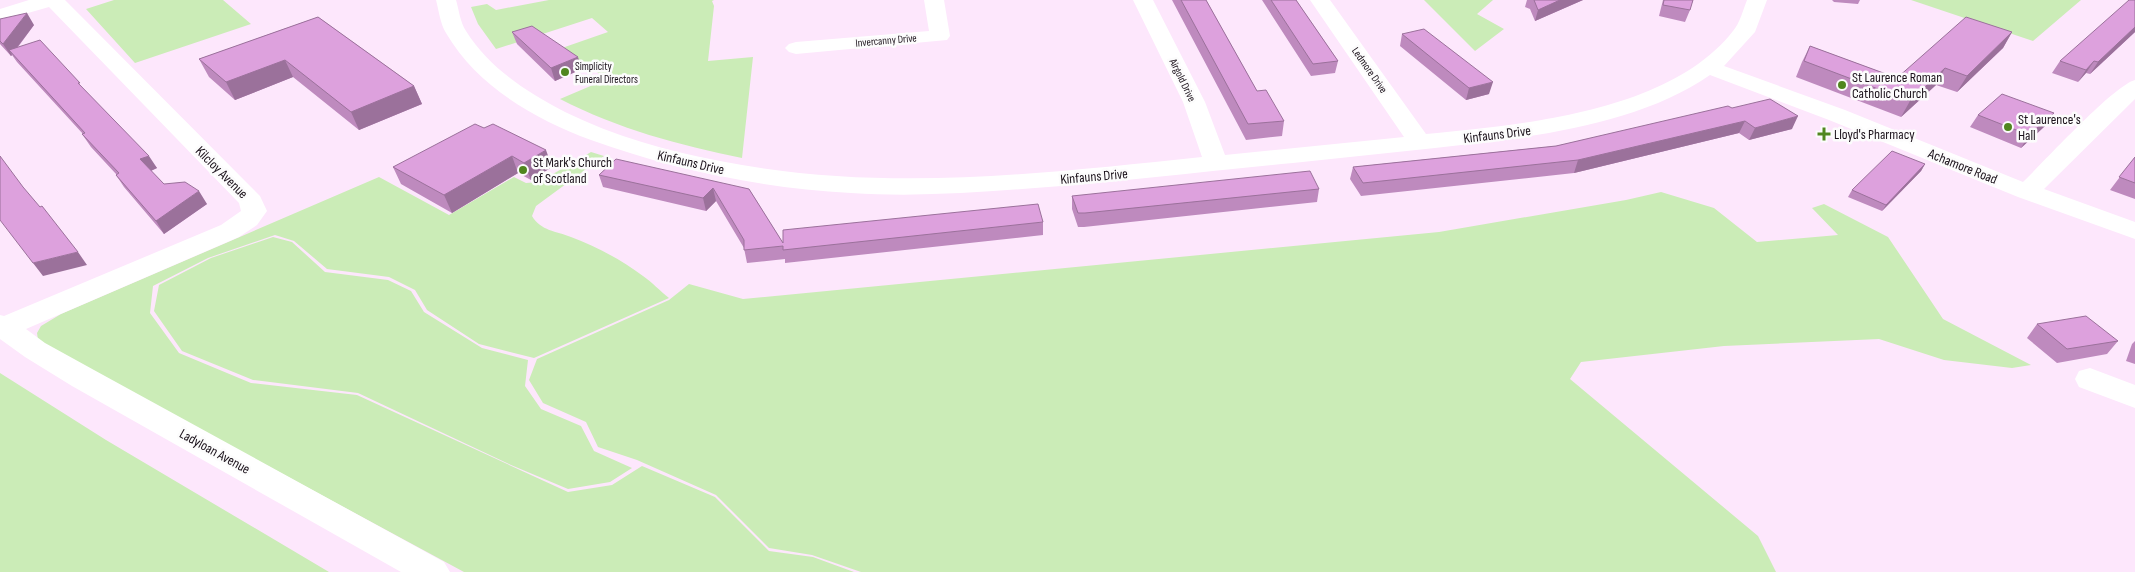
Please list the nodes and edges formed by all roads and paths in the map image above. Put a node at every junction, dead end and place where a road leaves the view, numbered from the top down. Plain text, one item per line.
1 (50, 0) edge
2 (54, 0) edge
3 (446, 0) edge
4 (934, 0) edge
5 (1143, 0) edge
6 (1320, 0) edge
7 (1757, 0) edge
8 (5, 11) edge
9 (796, 48) dead end
10 (1708, 67) junction
11 (2135, 87) edge
12 (1419, 142) junction
13 (1216, 163) junction
14 (2027, 192) junction
15 (2135, 231) edge
16 (1, 326) edge
17 (2090, 379) dead end
18 (2135, 397) edge
19 (432, 572) edge

1 - 8 street
2 - 16 street, Kilcloy Avenue
3 - 13 street, Kinfauns Drive
4 - 9 street, Invercanny Drive
5 - 13 street, Airgold Drive
6 - 12 street, Ledmore Drive
7 - 10 street, Kinfauns Drive
10 - 12 street, Kinfauns Drive
10 - 14 street, Achamore Road
11 - 14 street
12 - 13 street, Kinfauns Drive
14 - 15 street, Achamore Road
16 - 19 street, Ladyloan Avenue
17 - 18 street

